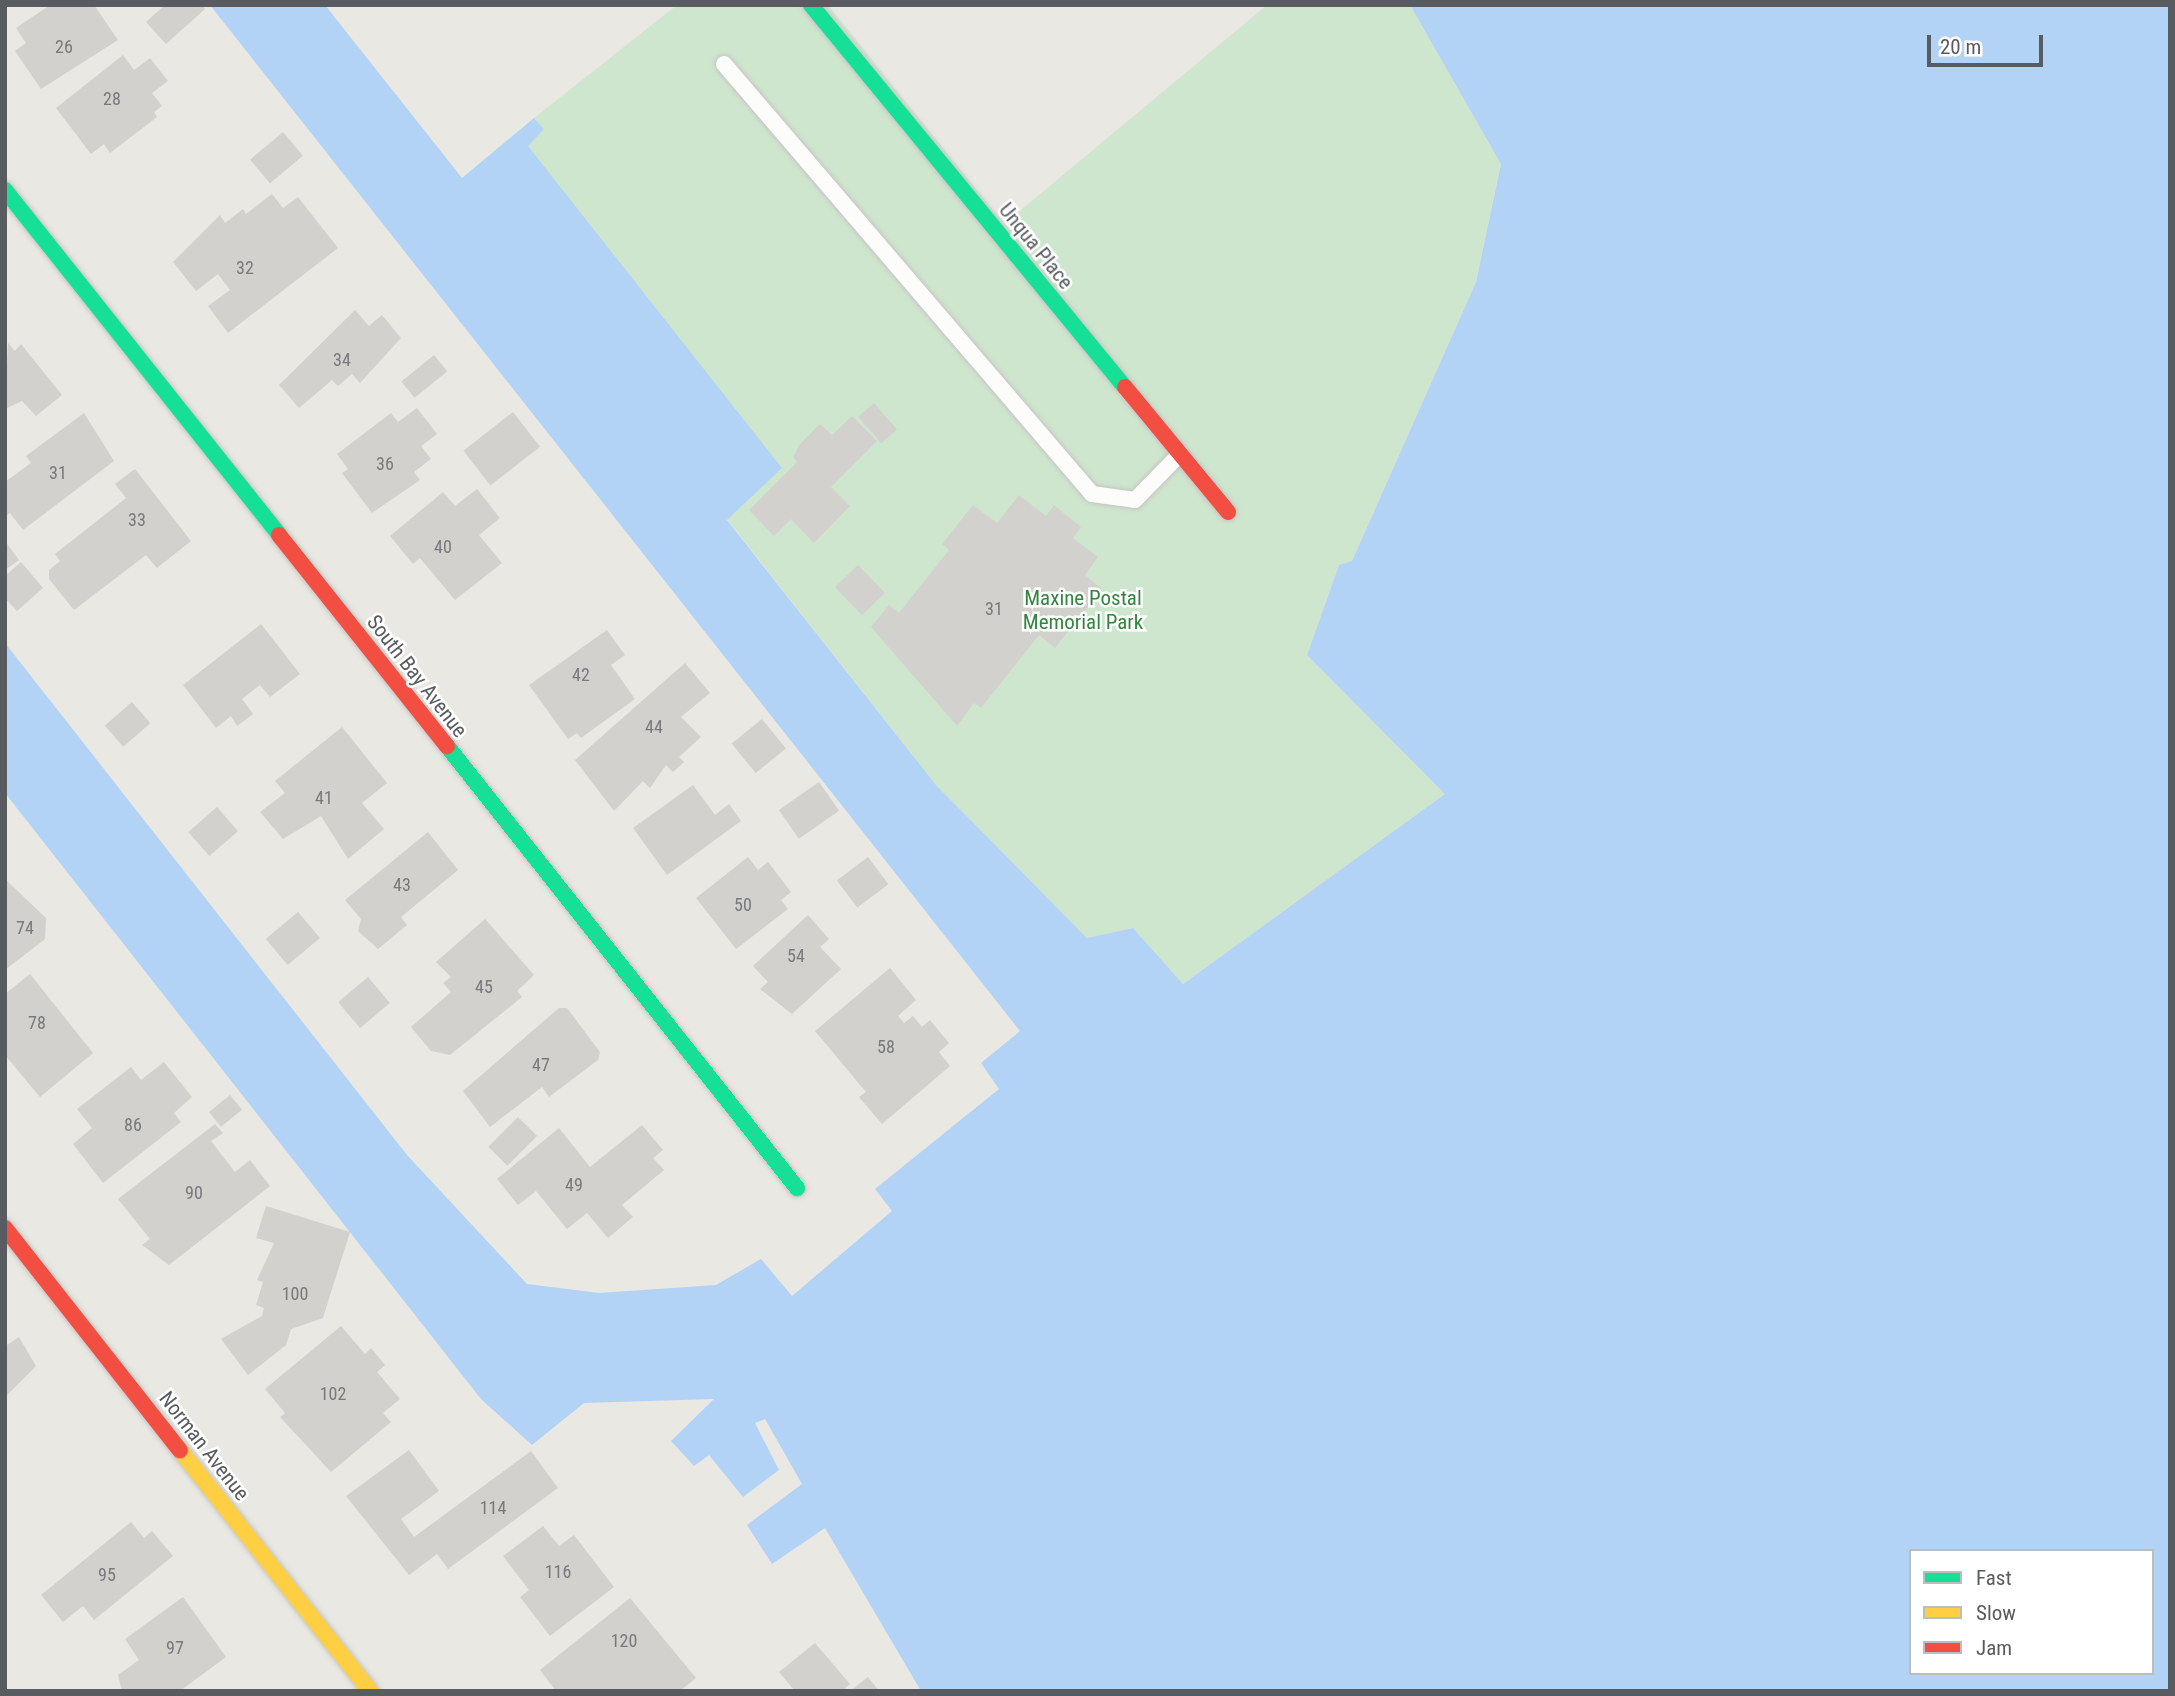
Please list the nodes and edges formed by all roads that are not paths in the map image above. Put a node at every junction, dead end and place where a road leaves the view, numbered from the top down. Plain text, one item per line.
1 (811, 5) edge
2 (724, 64) dead end
3 (5, 190) edge
4 (1180, 454) junction
5 (1228, 512) dead end
6 (797, 1188) dead end
7 (5, 1228) edge
8 (370, 1691) edge

1 - 4 street, Unqua Place
2 - 4 lane
3 - 6 street, South Bay Avenue
4 - 5 street, Unqua Place
7 - 8 street, Norman Avenue

